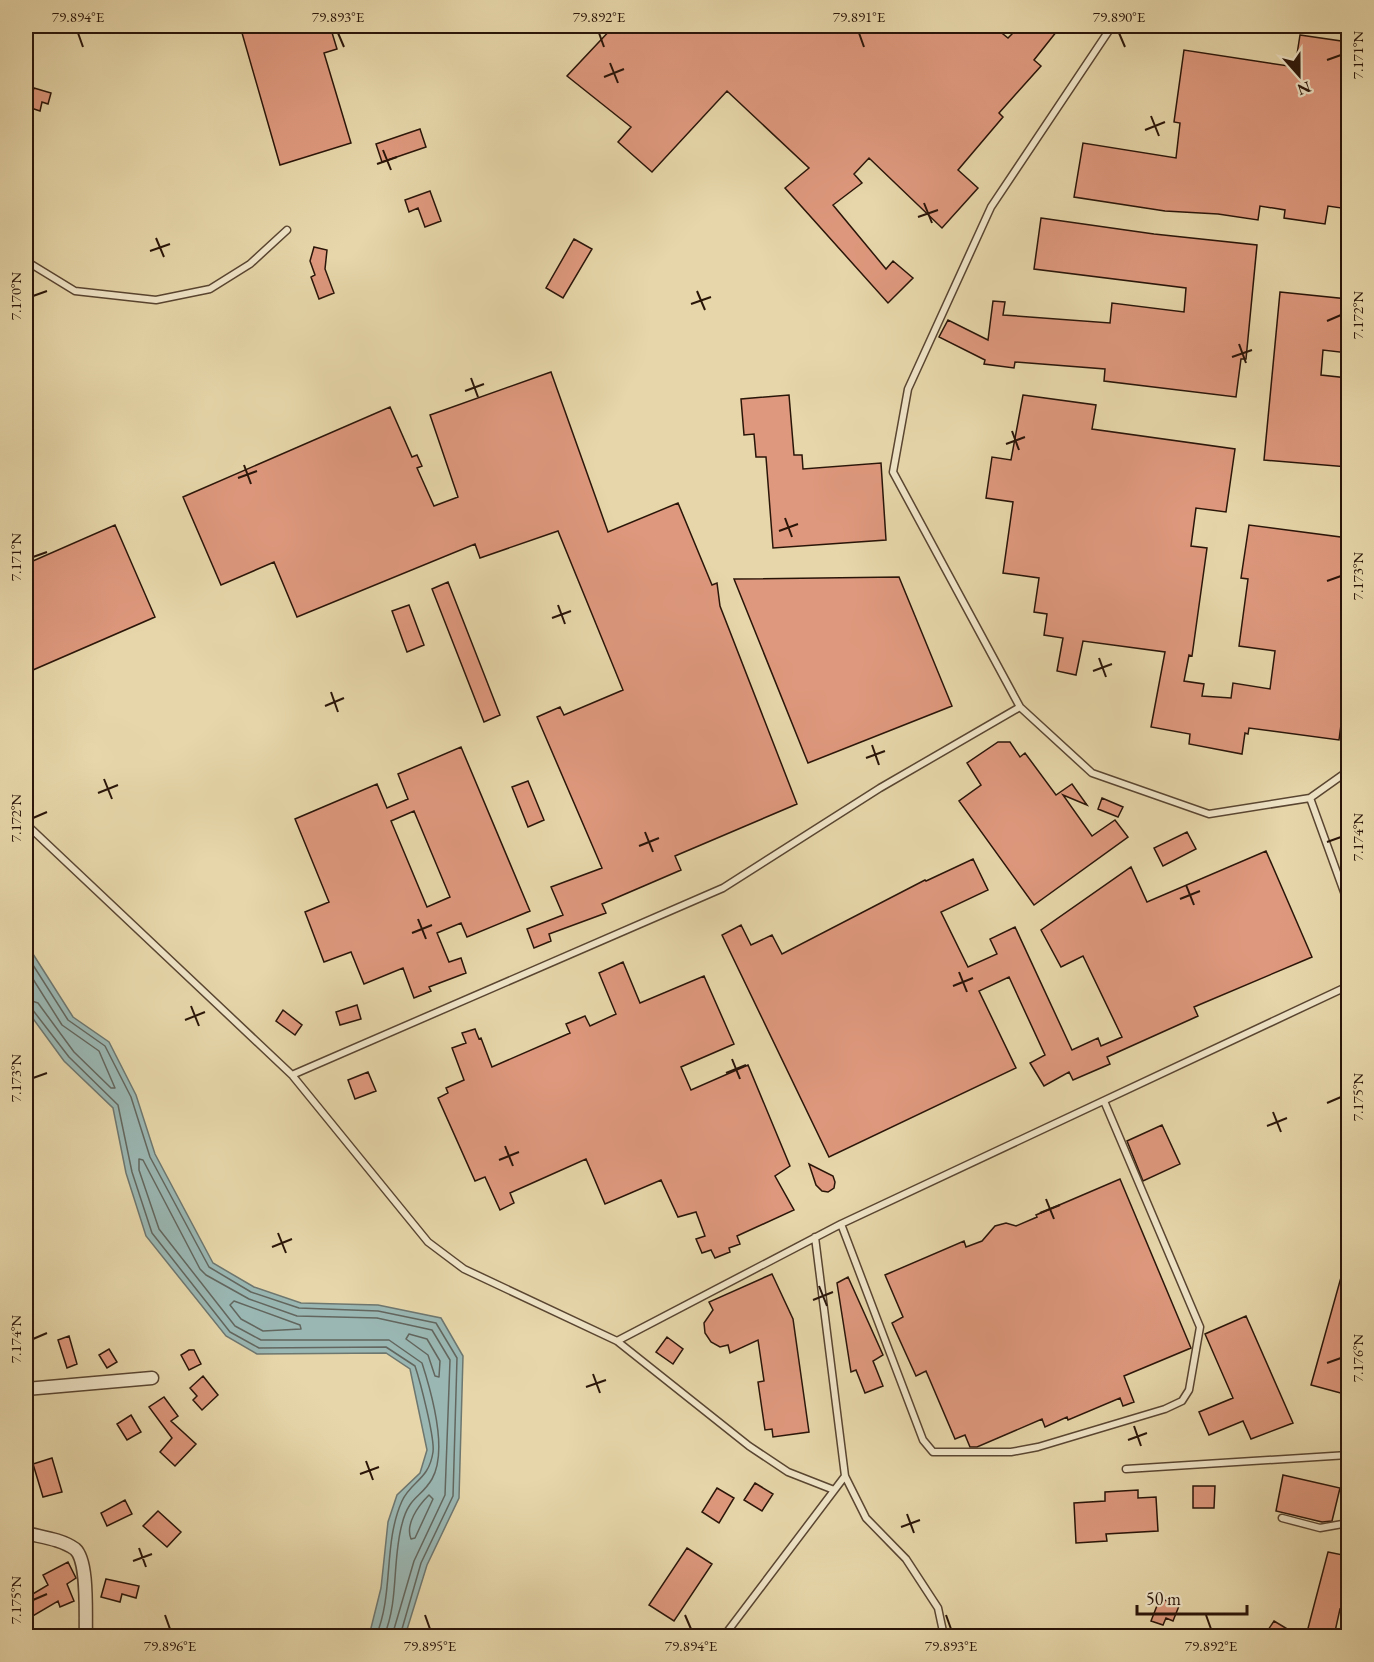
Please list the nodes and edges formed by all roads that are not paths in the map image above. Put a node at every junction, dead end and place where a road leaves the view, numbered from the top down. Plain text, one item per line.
1 (1112, 26) edge
2 (287, 230) dead end
3 (26, 261) edge
4 (1020, 707) junction
5 (1348, 771) edge
6 (1310, 798) junction
7 (26, 824) edge
8 (1348, 903) edge
9 (1348, 983) edge
10 (292, 1075) junction
11 (1104, 1101) junction
12 (841, 1224) junction
13 (815, 1237) junction
14 (617, 1341) junction
15 (152, 1378) dead end
16 (26, 1389) edge
17 (1348, 1455) edge
18 (1126, 1469) dead end
19 (845, 1476) junction
20 (834, 1490) junction
21 (1282, 1518) dead end
22 (1348, 1523) edge
23 (26, 1533) edge
24 (86, 1636) edge
25 (724, 1636) edge
26 (944, 1636) edge

1 - 4 lane
2 - 3 lane
4 - 6 lane
4 - 10 lane
5 - 6 lane
6 - 8 lane
7 - 10 lane
9 - 11 lane
10 - 14 lane
11 - 12 lane
11 - 12 lane
12 - 13 lane
13 - 14 lane
13 - 19 lane
14 - 20 lane
15 - 16 street
17 - 18 lane
19 - 20 lane
19 - 26 lane
20 - 25 lane
21 - 22 lane
23 - 24 street

